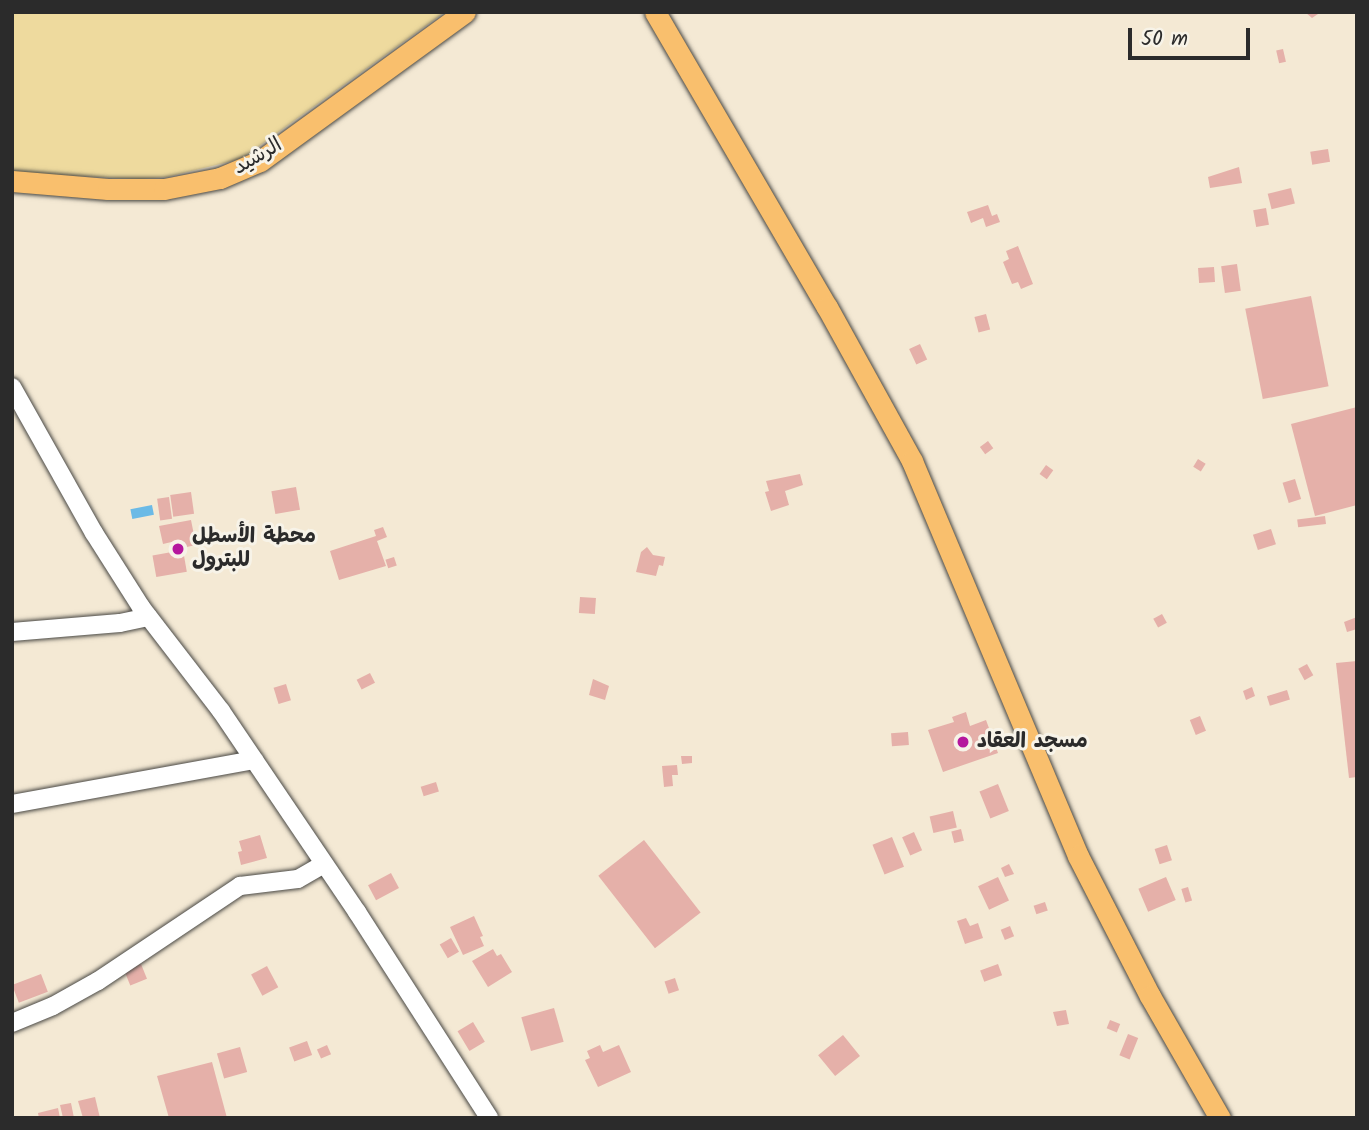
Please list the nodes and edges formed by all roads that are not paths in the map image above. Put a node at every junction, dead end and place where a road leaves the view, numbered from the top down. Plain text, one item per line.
1 (465, 12) edge
2 (655, 12) edge
3 (12, 181) edge
4 (12, 387) edge
5 (148, 617) junction
6 (12, 632) edge
7 (254, 760) junction
8 (12, 804) edge
9 (324, 864) junction
10 (12, 1023) edge
11 (488, 1118) edge
12 (1220, 1118) edge

1 - 3 main road, الرشيد
2 - 12 main road
4 - 5 street
5 - 6 street
5 - 7 street
7 - 8 street
7 - 9 street
9 - 10 street
9 - 11 street

